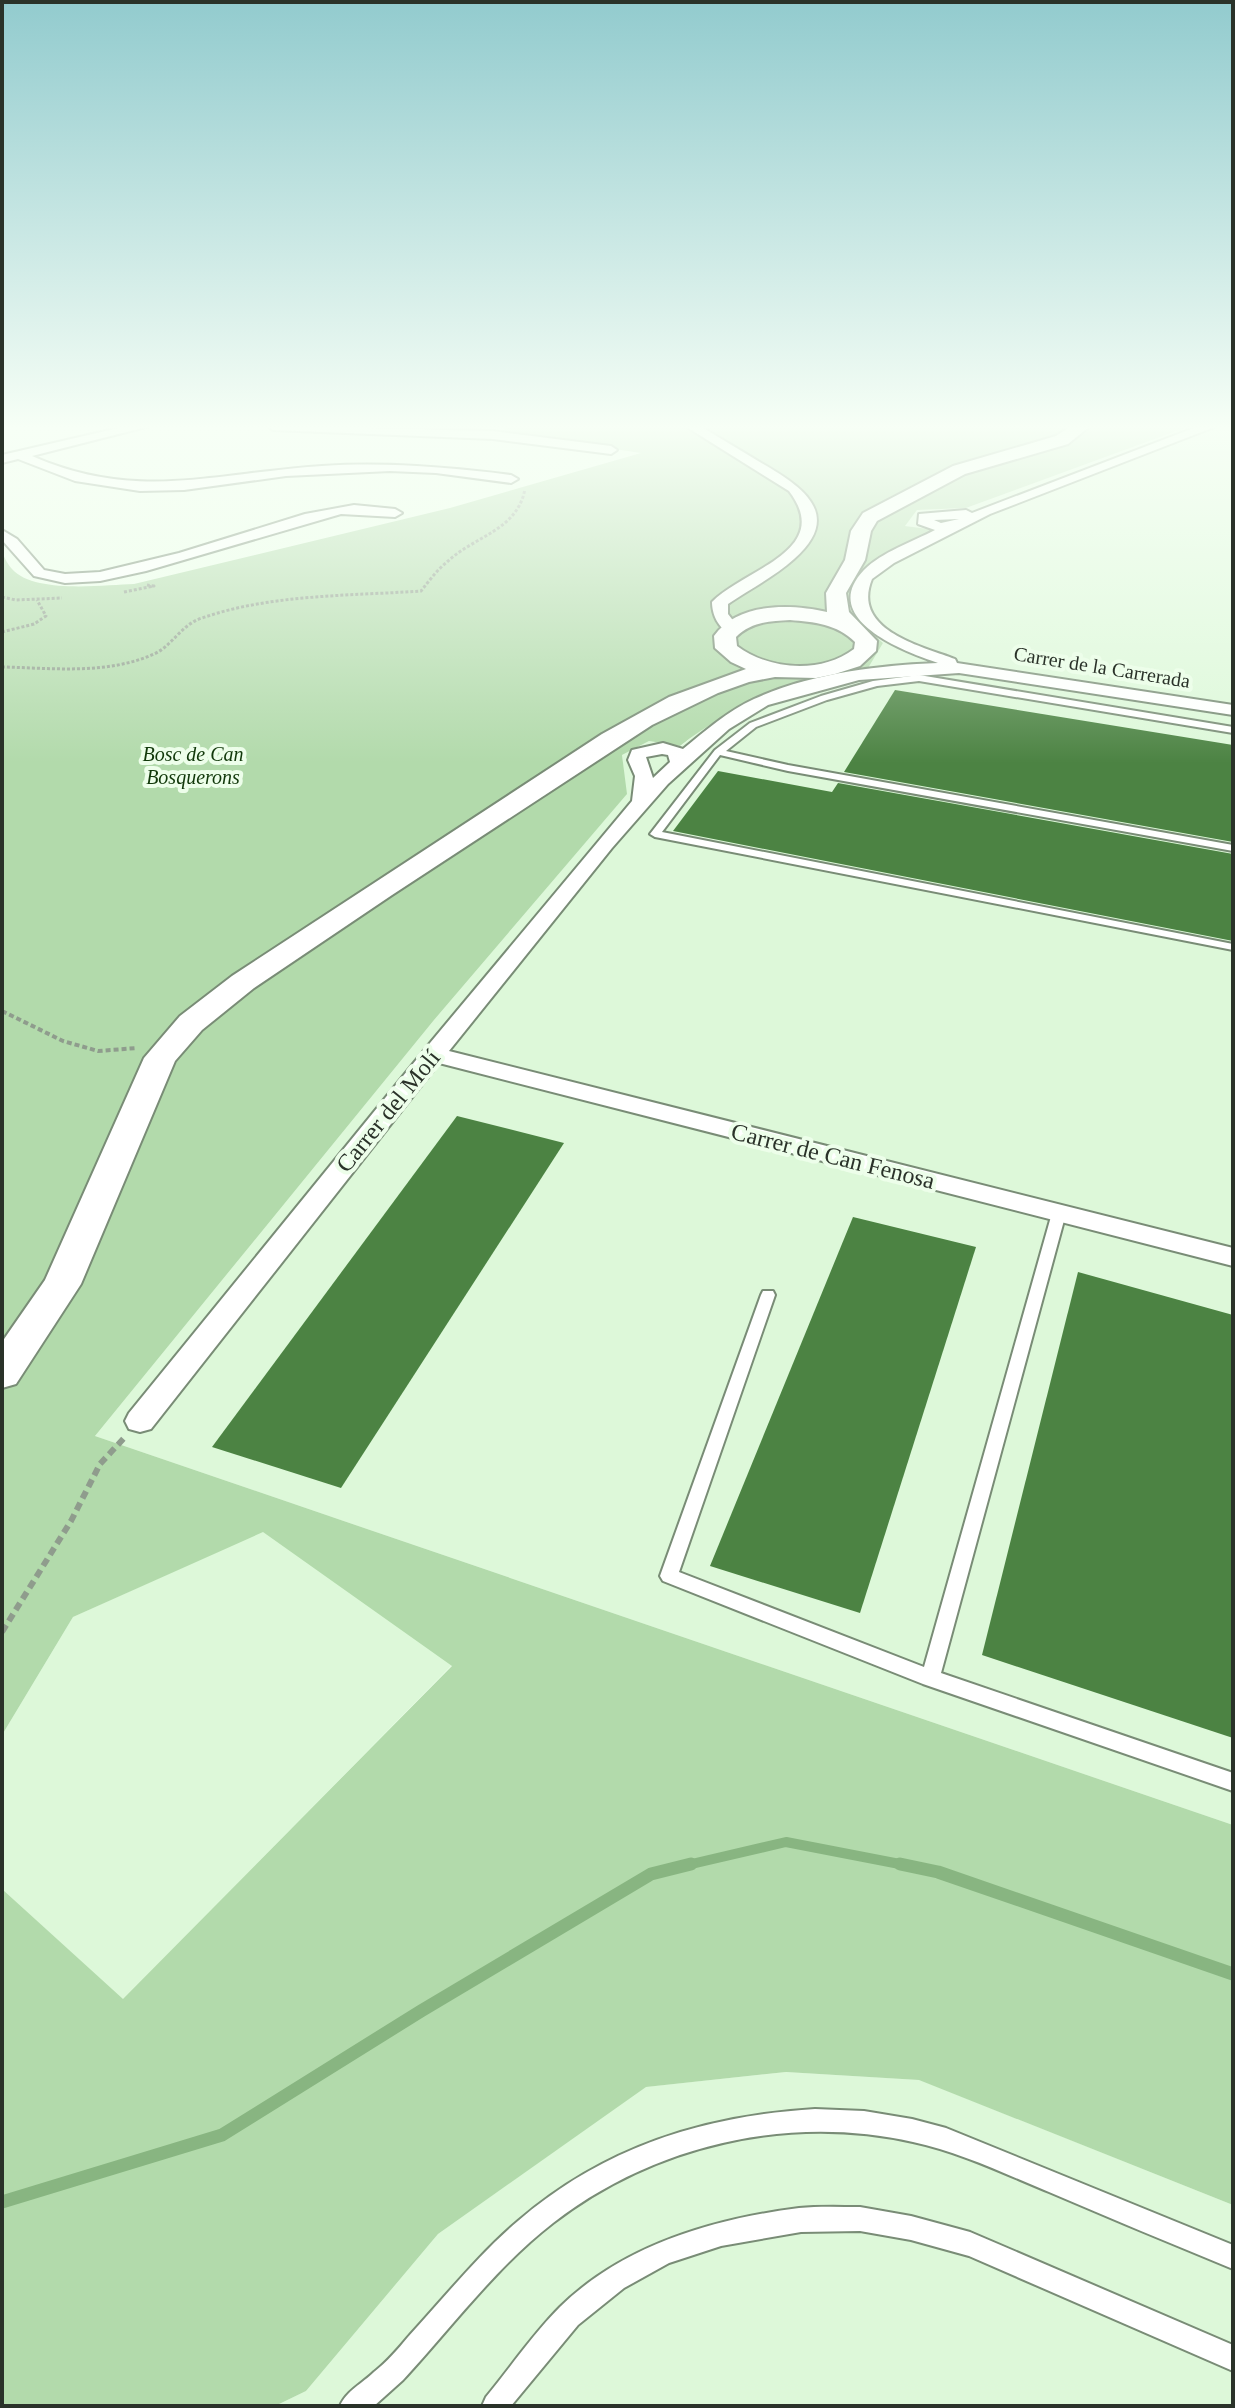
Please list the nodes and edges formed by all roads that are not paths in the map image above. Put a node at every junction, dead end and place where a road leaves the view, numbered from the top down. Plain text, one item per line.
1 (6, 538) edge
2 (232, 538) edge
3 (806, 538) edge
4 (861, 538) edge
5 (929, 538) edge
6 (842, 582) junction
7 (739, 591) junction
8 (780, 614) junction
9 (849, 626) junction
10 (729, 638) junction
11 (866, 641) junction
12 (843, 665) junction
13 (964, 668) junction
14 (775, 670) junction
15 (682, 701) junction
16 (1233, 710) edge
17 (1233, 730) edge
18 (718, 752) junction
19 (679, 763) junction
20 (640, 805) junction
21 (1233, 848) edge
22 (1233, 947) edge
23 (433, 1054) junction
24 (1059, 1213) junction
25 (1233, 1257) edge
26 (768, 1295) dead end
27 (2, 1373) edge
28 (140, 1421) road end
29 (930, 1678) junction
30 (1233, 1782) edge
31 (1233, 2257) edge
32 (1233, 2358) edge
33 (353, 2406) edge
34 (495, 2406) edge

1 - 2 street
3 - 7 street
4 - 6 street
5 - 13 street
6 - 8 street
6 - 9 street
7 - 8 street
7 - 10 street
8 - 9 street
8 - 10 street
9 - 11 street
10 - 14 street
10 - 15 street
11 - 12 street
11 - 13 street, Carrer de la Carrerada
12 - 13 street, Carrer de la Carrerada
12 - 14 street
13 - 16 street, Carrer de la Carrerada
13 - 19 street, Carrer del Molí
14 - 15 street
15 - 27 street
17 - 18 lane
18 - 21 lane
18 - 22 lane
19 - 20 street, Carrer del Molí
19 - 20 street
20 - 23 street, Carrer del Molí
23 - 24 street, Carrer de Can Fenosa
23 - 28 street, Carrer del Molí
24 - 25 street, Carrer de Can Fenosa
24 - 29 lane
26 - 29 lane
29 - 30 lane
31 - 33 lane
32 - 34 lane

